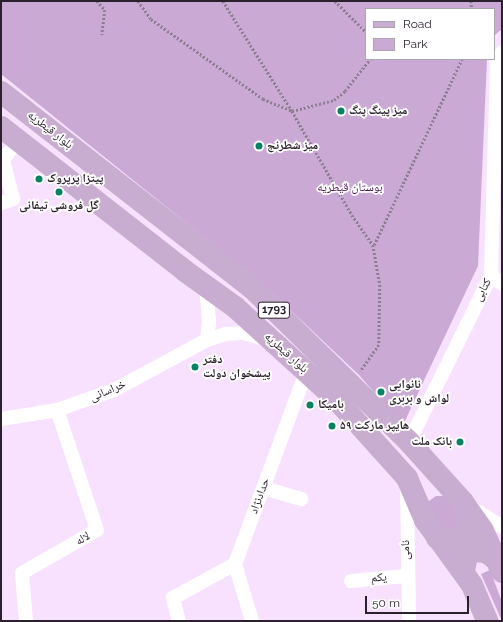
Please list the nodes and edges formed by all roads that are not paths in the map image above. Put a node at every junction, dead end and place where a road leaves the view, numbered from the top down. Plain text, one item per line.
1 (502, 52) edge
2 (1, 92) edge
3 (9, 133) edge
4 (1, 202) edge
5 (202, 249) junction
6 (185, 271) junction
7 (491, 275) junction
8 (502, 284) edge
9 (206, 286) junction
10 (253, 289) junction
11 (235, 306) junction
12 (207, 340) junction
13 (271, 340) junction
14 (306, 372) junction
15 (57, 410) junction
16 (1, 419) edge
17 (409, 442) junction
18 (407, 478) junction
19 (263, 488) junction
20 (301, 499) dead end
21 (463, 502) junction
22 (502, 527) edge
23 (437, 538) junction
24 (235, 564) junction
25 (500, 566) edge
26 (464, 571) junction
27 (406, 576) junction
28 (351, 581) dead end
29 (26, 621) edge
30 (179, 621) edge
31 (252, 621) edge
32 (409, 621) edge
33 (487, 621) edge

1 - 7 street, کتابی
2 - 5 main road, بلوار قیطریه / 1793
3 - 4 street
3 - 6 main road, بلوار قیطریه / 1793
5 - 6 main road
5 - 10 main road, بلوار قیطریه / 1793
6 - 9 main road, بلوار قیطریه / 1793
7 - 8 street
7 - 17 street, کتابی
9 - 11 main road, بلوار قیطریه / 1793
9 - 12 street
10 - 11 main road
10 - 17 main road, بلوار قیطریه / 1793
11 - 13 main road, بلوار قیطریه / 1793
12 - 13 street, خراسانی
12 - 15 street, خراسانی
13 - 14 main road, بلوار قیطریه / 1793
14 - 18 main road, بلوار قیطریه / 1793
14 - 19 street, حدادنژاد
15 - 16 street, خراسانی
15 - 29 street, لاله
17 - 21 main road, بلوار قیطریه / 1793
18 - 23 main road, بلوار قیطریه / 1793
18 - 27 street, نامی
19 - 20 street
19 - 24 street, حدادنژاد
21 - 22 street
21 - 23 main road
21 - 25 main road, بلوار قیطریه / 1793
23 - 26 main road, بلوار قیطریه / 1793
24 - 30 street
24 - 31 street
25 - 26 main road
26 - 33 main road, بلوار قیطریه / 1793
27 - 28 street, یکم
27 - 32 street, نامی

